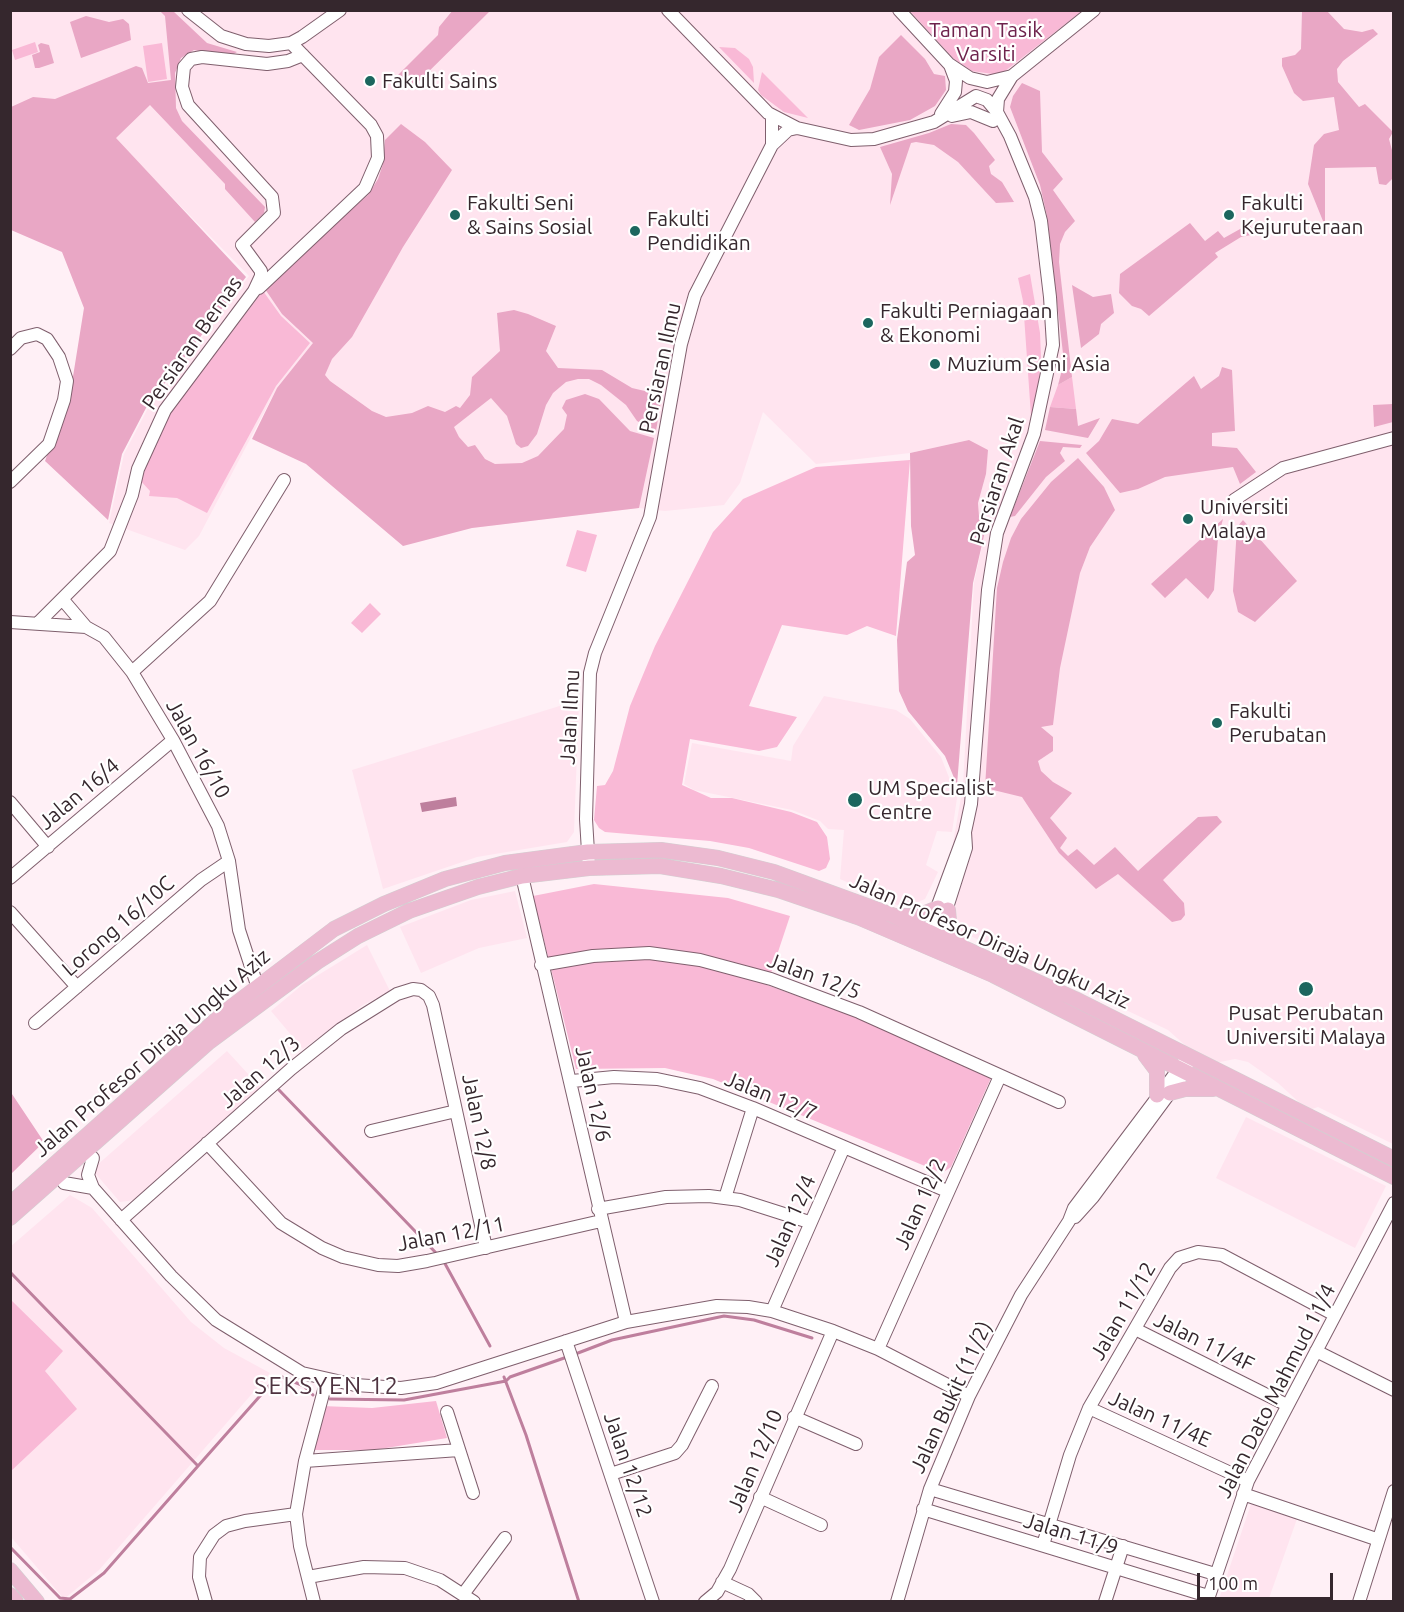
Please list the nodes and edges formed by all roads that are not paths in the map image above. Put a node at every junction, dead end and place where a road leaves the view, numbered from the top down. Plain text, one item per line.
1 (188, 10) edge
2 (340, 10) edge
3 (668, 10) edge
4 (899, 10) edge
5 (1094, 10) edge
6 (291, 43) junction
7 (303, 55) junction
8 (949, 63) junction
9 (1012, 76) junction
10 (976, 96) junction
11 (995, 116) junction
12 (772, 117) junction
13 (934, 122) junction
14 (797, 128) junction
15 (772, 145) junction
16 (254, 261) junction
17 (284, 262) junction
18 (254, 291) junction
19 (10, 349) edge
20 (1394, 438) edge
21 (284, 480) dead end
22 (10, 482) edge
23 (1234, 500) dead end
24 (652, 508) joint
25 (63, 600) junction
26 (10, 622) edge
27 (38, 623) junction
28 (60, 624) junction
29 (86, 627) junction
30 (132, 672) junction
31 (173, 740) junction
32 (10, 802) edge
33 (48, 847) junction
34 (588, 852) junction
35 (229, 861) junction
36 (589, 868) junction
37 (522, 876) junction
38 (10, 878) edge
39 (943, 909) junction
40 (10, 912) edge
41 (892, 915) junction
42 (861, 918) junction
43 (933, 935) junction
44 (967, 949) junction
45 (540, 966) junction
46 (970, 966) junction
47 (257, 985) junction
48 (77, 987) junction
49 (433, 1005) joint
50 (231, 1017) junction
51 (35, 1023) dead end
52 (1141, 1050) junction
53 (1189, 1057) junction
54 (1181, 1071) junction
55 (1000, 1076) junction
56 (572, 1081) junction
57 (152, 1086) junction
58 (1219, 1089) junction
59 (1163, 1094) junction
60 (1059, 1102) dead end
61 (753, 1108) junction
62 (456, 1111) junction
63 (371, 1131) dead end
64 (207, 1143) junction
65 (844, 1147) junction
66 (93, 1158) junction
67 (1394, 1159) edge
68 (1394, 1178) edge
69 (64, 1183) junction
70 (93, 1188) junction
71 (10, 1191) edge
72 (947, 1191) junction
73 (725, 1198) junction
74 (1394, 1203) edge
75 (10, 1204) edge
76 (598, 1209) junction
77 (10, 1218) edge
78 (121, 1220) junction
79 (601, 1221) junction
80 (809, 1222) junction
81 (10, 1229) edge
82 (486, 1248) junction
83 (772, 1311) junction
84 (1335, 1315) junction
85 (626, 1322) junction
86 (1135, 1329) junction
87 (833, 1330) junction
88 (567, 1341) junction
89 (878, 1349) junction
90 (1316, 1351) junction
91 (327, 1379) junction
92 (712, 1386) dead end
93 (1394, 1390) edge
94 (969, 1396) junction
95 (1287, 1405) junction
96 (1089, 1408) junction
97 (447, 1412) dead end
98 (794, 1417) junction
99 (856, 1444) dead end
100 (459, 1450) junction
101 (305, 1461) junction
102 (611, 1474) junction
103 (1248, 1480) junction
104 (930, 1489) junction
105 (1394, 1491) edge
106 (472, 1493) dead end
107 (1243, 1494) junction
108 (760, 1497) junction
109 (923, 1509) junction
110 (296, 1514) junction
111 (1049, 1524) junction
112 (821, 1525) dead end
113 (505, 1538) dead end
114 (1376, 1539) junction
115 (1043, 1545) junction
116 (1123, 1546) junction
117 (1116, 1568) junction
118 (10, 1570) edge
119 (1215, 1574) junction
120 (308, 1577) junction
121 (723, 1582) junction
122 (464, 1593) junction
123 (10, 1595) edge
124 (1208, 1599) edge
125 (900, 1601) edge
126 (16, 1602) edge
127 (37, 1602) edge
128 (206, 1602) edge
129 (314, 1602) edge
130 (474, 1602) edge
131 (653, 1602) edge
132 (705, 1602) edge
133 (756, 1602) edge
134 (1105, 1602) edge
135 (1359, 1602) edge

1 - 6 street
2 - 6 street
3 - 12 street
4 - 8 street
5 - 9 street
6 - 7 street
7 - 16 street, Persiaran Bernas
7 - 17 street
8 - 9 street
8 - 10 street, Persiaran Akal
8 - 13 street
9 - 11 street
10 - 11 street, Persiaran Akal
10 - 13 street
11 - 13 street
11 - 39 street, Persiaran Akal
12 - 14 street
12 - 15 street, Persiaran Ilmu
13 - 14 street
14 - 15 street, Persiaran Ilmu
15 - 24 street, Persiaran Ilmu
16 - 17 street
16 - 18 street, Persiaran Bernas
17 - 18 street
18 - 25 street, Persiaran Bernas
19 - 22 street
20 - 23 street
21 - 30 street
24 - 34 street, Jalan Ilmu
25 - 27 street, Persiaran Bernas
25 - 28 street
25 - 29 street
26 - 27 street, Jalan 16/10
27 - 28 street, Jalan 16/10
28 - 29 street, Jalan 16/10
29 - 30 street, Jalan 16/10
30 - 31 street, Jalan 16/10
31 - 33 street, Jalan 16/4
31 - 35 street, Jalan 16/10
32 - 33 street
33 - 38 street, Jalan 16/4
34 - 36 street, Jalan Ilmu
34 - 41 main road, Jalan Profesor Diraja Ungku Aziz
34 - 47 main road, Jalan Profesor Diraja Ungku Aziz
35 - 47 street, Jalan 16/10
35 - 48 street, Lorong 16/10C
36 - 37 main road, Jalan Profesor Diraja Ungku Aziz
36 - 42 main road, Jalan Profesor Diraja Ungku Aziz
37 - 45 street, Jalan 12/6
37 - 50 main road, Jalan Profesor Diraja Ungku Aziz
39 - 41 main road
39 - 43 street, Persiaran Akal
39 - 44 main road
40 - 48 street
41 - 43 main road, Jalan Profesor Diraja Ungku Aziz
42 - 43 main road
42 - 46 main road, Jalan Profesor Diraja Ungku Aziz
43 - 44 main road, Jalan Profesor Diraja Ungku Aziz
43 - 46 main road
44 - 53 main road, Jalan Profesor Diraja Ungku Aziz
45 - 55 street, Jalan 12/5
45 - 56 street, Jalan 12/6
46 - 52 main road, Jalan Profesor Diraja Ungku Aziz
47 - 50 main road, Jalan Profesor Diraja Ungku Aziz
48 - 51 street, Lorong 16/10C
49 - 62 street, Jalan 12/8
49 - 64 street, Jalan 12/3
50 - 57 main road, Jalan Profesor Diraja Ungku Aziz
50 - 66 main road
50 - 71 main road
52 - 54 main road, Jalan Profesor Diraja Ungku Aziz
52 - 59 main road
53 - 54 street, Jalan Bukit (11/2)
53 - 67 main road, Jalan Profesor Diraja Ungku Aziz
54 - 58 main road, Jalan Profesor Diraja Ungku Aziz
54 - 59 street, Jalan Bukit (11/2)
55 - 60 street, Jalan 12/5
55 - 72 street, Jalan 12/2
56 - 61 street, Jalan 12/7
56 - 76 street, Jalan 12/6
57 - 75 main road, Jalan Profesor Diraja Ungku Aziz
57 - 77 main road, Jalan Profesor Diraja Ungku Aziz
58 - 59 main road
58 - 68 main road, Jalan Profesor Diraja Ungku Aziz
59 - 94 street, Jalan Bukit (11/2)
61 - 65 street, Jalan 12/7
61 - 73 street
62 - 63 street
62 - 82 street, Jalan 12/8
64 - 78 street, Jalan 12/3
64 - 82 street, Jalan 12/11
65 - 72 street, Jalan 12/7
65 - 80 street, Jalan 12/4
66 - 69 main road
66 - 70 street
69 - 70 street
69 - 81 main road
70 - 78 street
72 - 89 street, Jalan 12/2
73 - 76 street
73 - 80 street
74 - 84 street, Jalan Dato Mahmud 11/4
76 - 79 street, Jalan 12/6
78 - 91 street
79 - 82 street, Jalan 12/11
79 - 85 street, Jalan 12/6
80 - 83 street, Jalan 12/4
83 - 85 street
83 - 87 street
84 - 86 street, Jalan 11/12
84 - 90 street, Jalan Dato Mahmud 11/4
85 - 88 street
86 - 95 street, Jalan 11/4F
86 - 96 street, Jalan 11/12
87 - 89 street
87 - 98 street, Jalan 12/10
88 - 91 street
88 - 102 street, Jalan 12/12
89 - 94 street
90 - 93 street
90 - 95 street, Jalan Dato Mahmud 11/4
91 - 101 street
92 - 102 street
94 - 104 street, Jalan Bukit (11/2)
95 - 103 street, Jalan Dato Mahmud 11/4
96 - 103 street, Jalan 11/4E
96 - 111 street, Jalan 11/12
97 - 100 street
98 - 99 street
98 - 108 street, Jalan 12/10
100 - 101 street
100 - 106 street
101 - 110 street
102 - 131 street, Jalan 12/12
103 - 107 street, Jalan Dato Mahmud 11/4
104 - 109 street, Jalan Bukit (11/2)
104 - 111 street, Jalan 11/9
105 - 114 street
107 - 114 street
107 - 119 street, Jalan Dato Mahmud 11/4
108 - 112 street
108 - 121 street, Jalan 12/10
109 - 115 street, Jalan 11/9
109 - 125 street, Jalan Bukit (11/2)
110 - 120 street
110 - 128 street
111 - 115 street, Jalan 11/12
111 - 116 street, Jalan 11/9
113 - 122 street
114 - 135 street
115 - 117 street, Jalan 11/9
116 - 117 street
116 - 119 street, Jalan 11/9
117 - 124 street, Jalan 11/9
117 - 134 street
118 - 127 main road
119 - 124 street, Jalan Dato Mahmud 11/4
120 - 122 street
120 - 129 street
121 - 132 street, Jalan 12/10
121 - 133 street
122 - 130 street
123 - 126 main road

